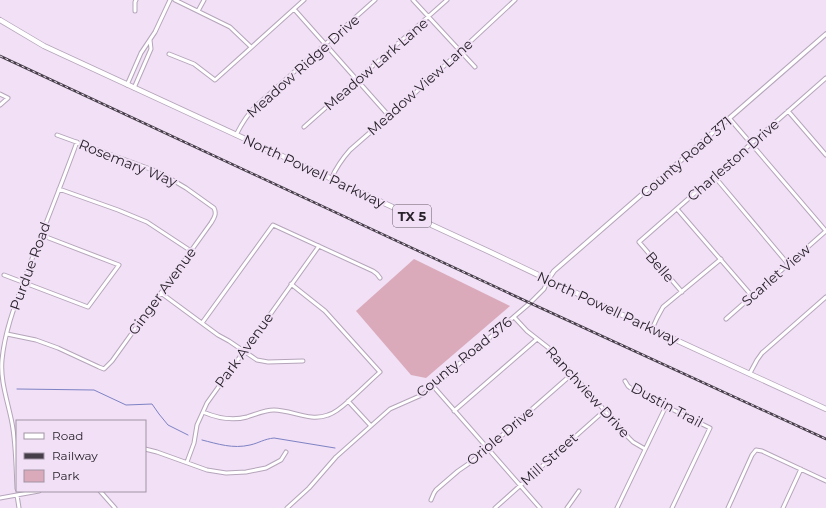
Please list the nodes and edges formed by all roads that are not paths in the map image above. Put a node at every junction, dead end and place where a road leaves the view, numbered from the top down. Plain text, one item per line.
1 (136, 0) edge
2 (170, 0) edge
3 (175, 0) edge
4 (204, 0) edge
5 (304, 0) edge
6 (375, 0) edge
7 (413, 0) edge
8 (447, 0) edge
9 (515, 0) edge
10 (294, 9) junction
11 (135, 11) dead end
12 (198, 11) junction
13 (428, 17) junction
14 (0, 20) edge
15 (826, 34) edge
16 (150, 40) junction
17 (325, 45) junction
18 (250, 47) junction
19 (460, 51) junction
20 (169, 54) dead end
21 (475, 67) dead end
22 (826, 78) edge
23 (357, 80) junction
24 (127, 85) junction
25 (134, 88) junction
26 (0, 94) edge
27 (0, 105) edge
28 (788, 111) junction
29 (389, 116) junction
30 (730, 119) junction
31 (304, 127) dead end
32 (57, 135) dead end
33 (236, 135) junction
34 (77, 142) junction
35 (751, 144) junction
36 (826, 154) edge
37 (714, 176) junction
38 (331, 179) junction
39 (59, 189) junction
40 (677, 209) junction
41 (215, 211) joint
42 (826, 231) edge
43 (41, 235) junction
44 (639, 242) joint
45 (318, 246) junction
46 (191, 251) junction
47 (721, 259) junction
48 (788, 264) junction
49 (4, 275) dead end
50 (380, 278) dead end
51 (548, 280) junction
52 (23, 282) junction
53 (291, 284) junction
54 (682, 292) junction
55 (161, 293) junction
56 (752, 296) junction
57 (826, 297) edge
58 (514, 317) junction
59 (726, 319) dead end
60 (202, 323) junction
61 (652, 329) junction
62 (7, 334) junction
63 (537, 339) junction
64 (243, 350) junction
65 (304, 361) dead end
66 (750, 373) junction
67 (572, 374) junction
68 (625, 381) dead end
69 (432, 386) junction
70 (348, 401) junction
71 (666, 406) junction
72 (826, 409) edge
73 (454, 411) junction
74 (604, 411) junction
75 (203, 412) junction
76 (371, 426) junction
77 (146, 449) edge
78 (487, 449) junction
79 (646, 449) junction
80 (286, 452) dead end
81 (16, 456) edge
82 (187, 462) junction
83 (801, 469) junction
84 (826, 481) edge
85 (520, 485) junction
86 (579, 491) dead end
87 (17, 492) edge
88 (102, 492) edge
89 (0, 498) edge
90 (431, 500) dead end
91 (19, 508) edge
92 (115, 508) edge
93 (287, 508) edge
94 (495, 508) edge
95 (540, 508) edge
96 (567, 508) edge
97 (617, 508) edge
98 (672, 508) edge
99 (728, 508) edge
100 (783, 508) edge

1 - 11 street
2 - 16 street
3 - 12 street
4 - 12 street
5 - 10 street
6 - 17 street, Meadow Ridge Drive
7 - 13 street
8 - 13 street, Meadow Lark Lane
9 - 19 street, Meadow View Lane
10 - 17 street
10 - 18 street
12 - 18 street
13 - 19 street
13 - 23 street, Meadow Lark Lane
14 - 24 main road, North Powell Parkway / TX 5
15 - 30 street, County Road 371
16 - 24 street
16 - 25 street
17 - 23 street
17 - 33 street, Meadow Ridge Drive
18 - 20 street
19 - 21 street
19 - 29 street, Meadow View Lane
22 - 28 street, Charleston Drive
23 - 29 street
23 - 31 street, Meadow Lark Lane
24 - 25 main road, North Powell Parkway / TX 5
25 - 33 main road, North Powell Parkway / TX 5
26 - 27 street
28 - 35 street, Charleston Drive
28 - 36 street
29 - 38 street, Meadow View Lane
30 - 35 street
30 - 51 street, County Road 371
32 - 34 street, Rosemary Way
33 - 38 main road, North Powell Parkway / TX 5
34 - 39 street, Purdue Road
34 - 41 street, Rosemary Way
35 - 37 street, Charleston Drive
35 - 42 street
37 - 40 street, Charleston Drive
37 - 48 street
38 - 51 main road, North Powell Parkway / TX 5
39 - 43 street, Purdue Road
39 - 46 street
40 - 44 street, Charleston Drive
40 - 47 street
41 - 46 street, Ginger Avenue
42 - 48 street, Scarlet View
43 - 52 street, Purdue Road
43 - 52 street
44 - 54 street, Belle
45 - 50 street
45 - 53 street, Park Avenue
45 - 60 street
46 - 55 street, Ginger Avenue
47 - 54 street
47 - 56 street
48 - 56 street, Scarlet View
49 - 52 street
51 - 58 street, County Road 376
51 - 61 main road, North Powell Parkway / TX 5
52 - 62 street, Purdue Road
53 - 64 street, Park Avenue
53 - 70 street
54 - 61 street
55 - 60 street
55 - 62 street, Ginger Avenue
56 - 59 street, Scarlet View
57 - 66 street
58 - 63 street, Ranchview Drive
58 - 69 street, County Road 376
60 - 64 street
61 - 66 main road, North Powell Parkway / TX 5
62 - 81 street, Purdue Road
63 - 67 street, Ranchview Drive
63 - 73 street
64 - 65 street
64 - 75 street, Park Avenue
66 - 72 main road, North Powell Parkway / TX 5
67 - 74 street, Ranchview Drive
67 - 78 street, Oriole Drive
68 - 71 street, Dustin Trail
69 - 73 street
69 - 76 street, County Road 376
70 - 75 street
70 - 76 street
71 - 79 street
71 - 98 street, Dustin Trail
73 - 78 street
74 - 79 street, Ranchview Drive
74 - 85 street, Mill Street
75 - 82 street, Park Avenue
76 - 93 street, County Road 376
77 - 82 street
78 - 85 street
78 - 90 street, Oriole Drive
79 - 97 street
80 - 82 street
83 - 84 street
83 - 99 street
83 - 100 street
85 - 94 street, Mill Street
85 - 95 street
86 - 96 street
87 - 89 street
87 - 91 street, Purdue Road
88 - 92 street

